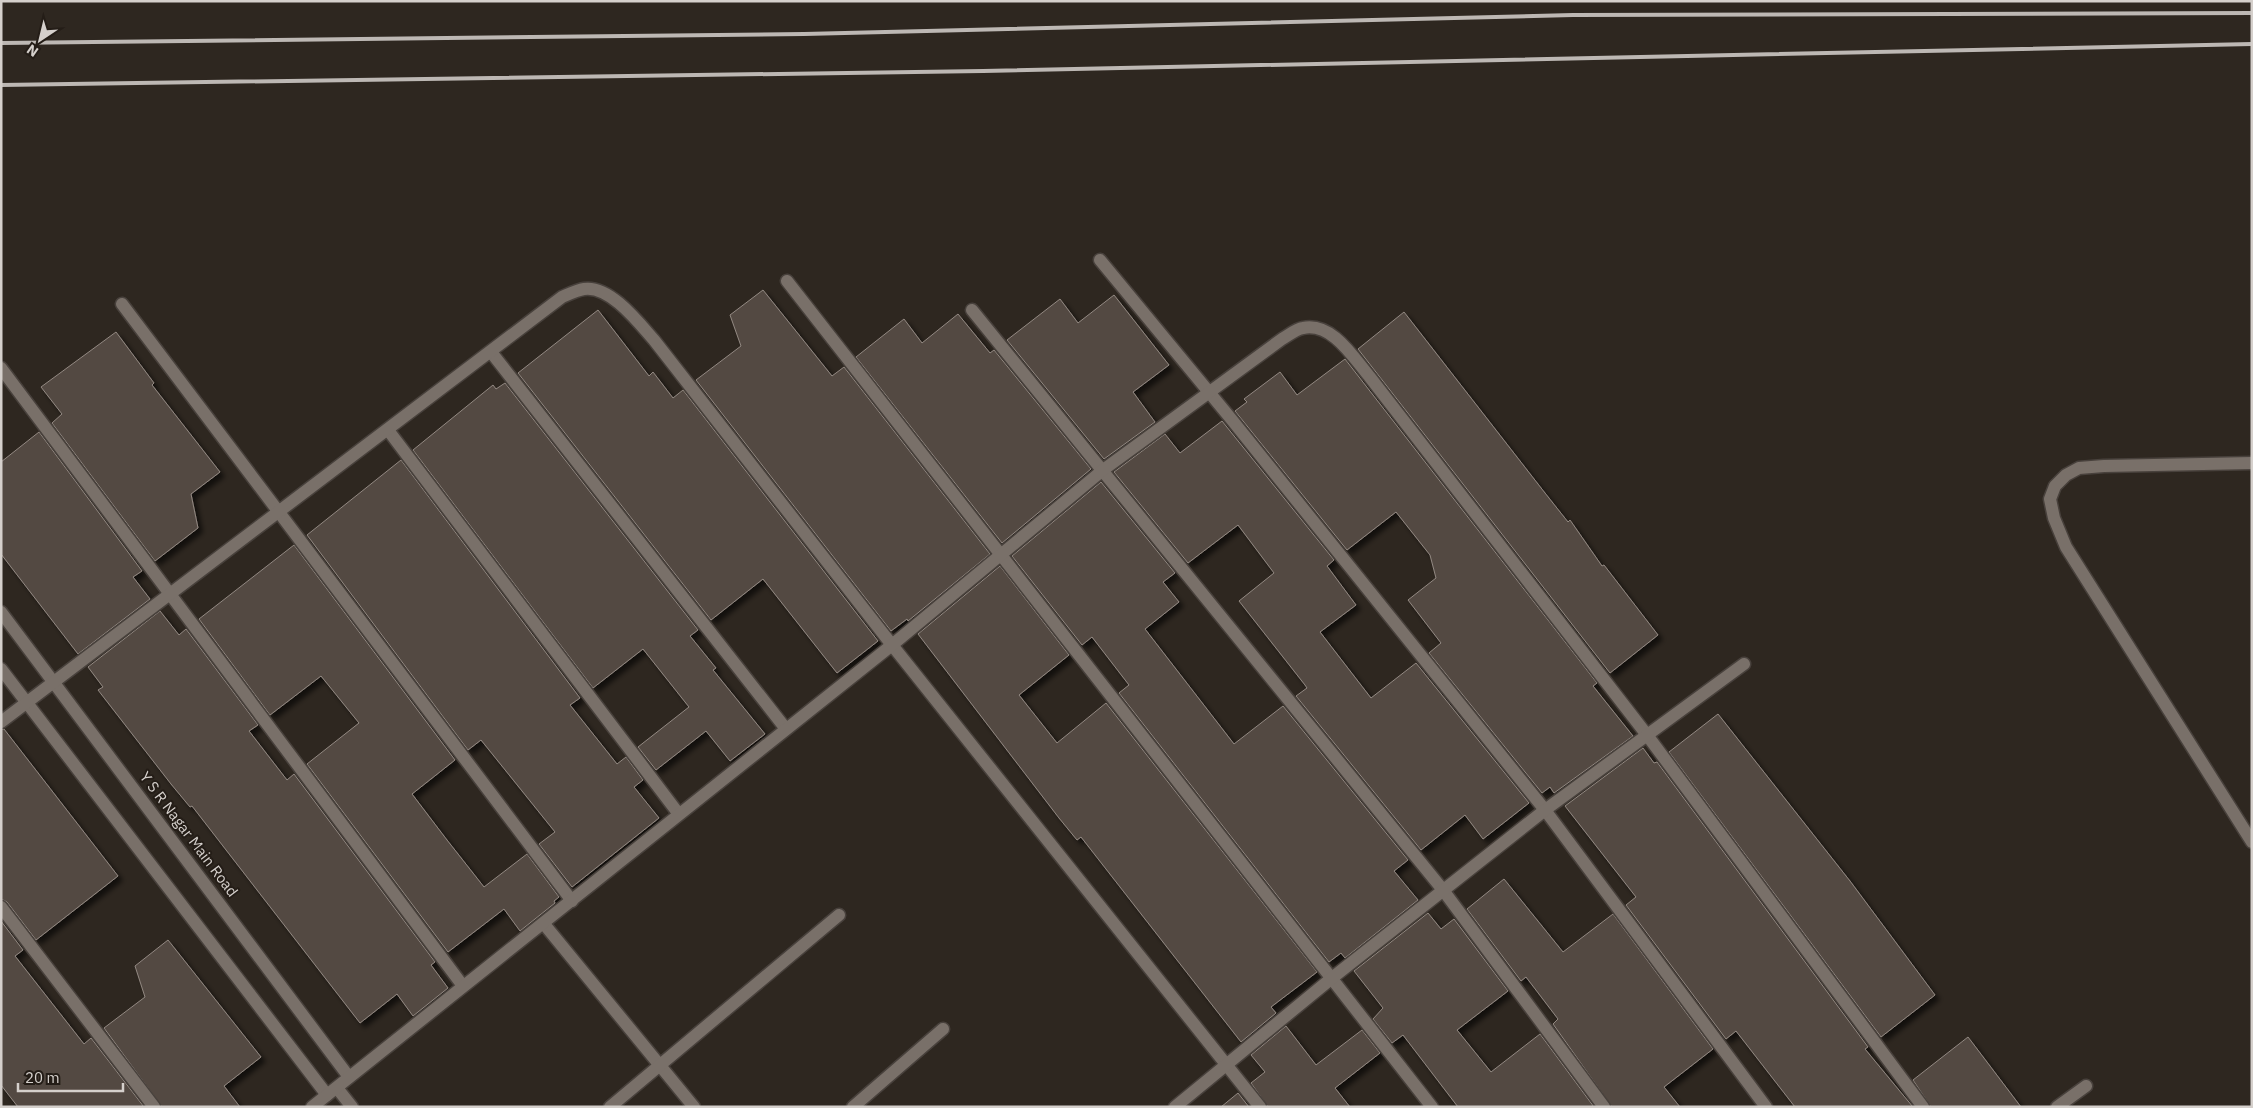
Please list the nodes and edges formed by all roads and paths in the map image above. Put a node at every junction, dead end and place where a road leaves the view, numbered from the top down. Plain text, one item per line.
1 (1100, 260) dead end
2 (787, 281) dead end
3 (122, 304) dead end
4 (972, 310) dead end
5 (491, 352) junction
6 (1, 368) edge
7 (1209, 392) junction
8 (388, 430) junction
9 (2252, 463) edge
10 (1103, 470) junction
11 (278, 512) junction
12 (1003, 554) junction
13 (170, 594) junction
14 (1, 612) edge
15 (892, 645) junction
16 (1744, 664) dead end
17 (1, 669) edge
18 (55, 682) junction
19 (26, 702) junction
20 (1, 722) edge
21 (786, 729) junction
22 (1647, 735) junction
23 (1545, 810) junction
24 (678, 814) junction
25 (2252, 842) edge
26 (1443, 890) junction
27 (572, 901) junction
28 (1, 907) edge
29 (839, 915) dead end
30 (544, 924) junction
31 (1332, 978) junction
32 (463, 986) junction
33 (944, 1029) dead end
34 (1227, 1065) junction
35 (660, 1066) junction
36 (349, 1078) junction
37 (2086, 1086) dead end
38 (332, 1092) junction
39 (154, 1107) edge
40 (312, 1107) edge
41 (352, 1107) edge
42 (610, 1107) edge
43 (694, 1107) edge
44 (853, 1107) edge
45 (1175, 1107) edge
46 (1260, 1107) edge
47 (1432, 1107) edge
48 (1604, 1107) edge
49 (1766, 1107) edge
50 (1924, 1107) edge
51 (2057, 1107) edge

1 - 7 street
2 - 12 street
3 - 11 street
4 - 10 street
5 - 8 street
5 - 15 street
5 - 21 street
6 - 13 street
7 - 10 street
7 - 22 street
7 - 23 street
8 - 11 street
8 - 24 street
9 - 25 street
10 - 12 street
10 - 26 street
11 - 13 street
11 - 27 street
12 - 15 street
12 - 31 street
13 - 18 street
13 - 32 street
14 - 18 street, Y S R Nagar Main Road
15 - 21 street
15 - 34 street
16 - 22 street
17 - 19 street
18 - 19 street
18 - 36 street, Y S R Nagar Main Road
19 - 20 street
19 - 38 street
21 - 24 street
22 - 23 street
22 - 50 street
23 - 26 street
23 - 49 street
24 - 27 street
26 - 31 street
26 - 48 street
27 - 30 street
28 - 39 street
29 - 35 street
30 - 32 street
30 - 35 street
31 - 34 street
31 - 47 street
32 - 36 street
33 - 44 street
34 - 45 street
34 - 46 street
35 - 42 street
35 - 43 street
36 - 38 street
37 - 51 street
38 - 40 street
38 - 41 street

